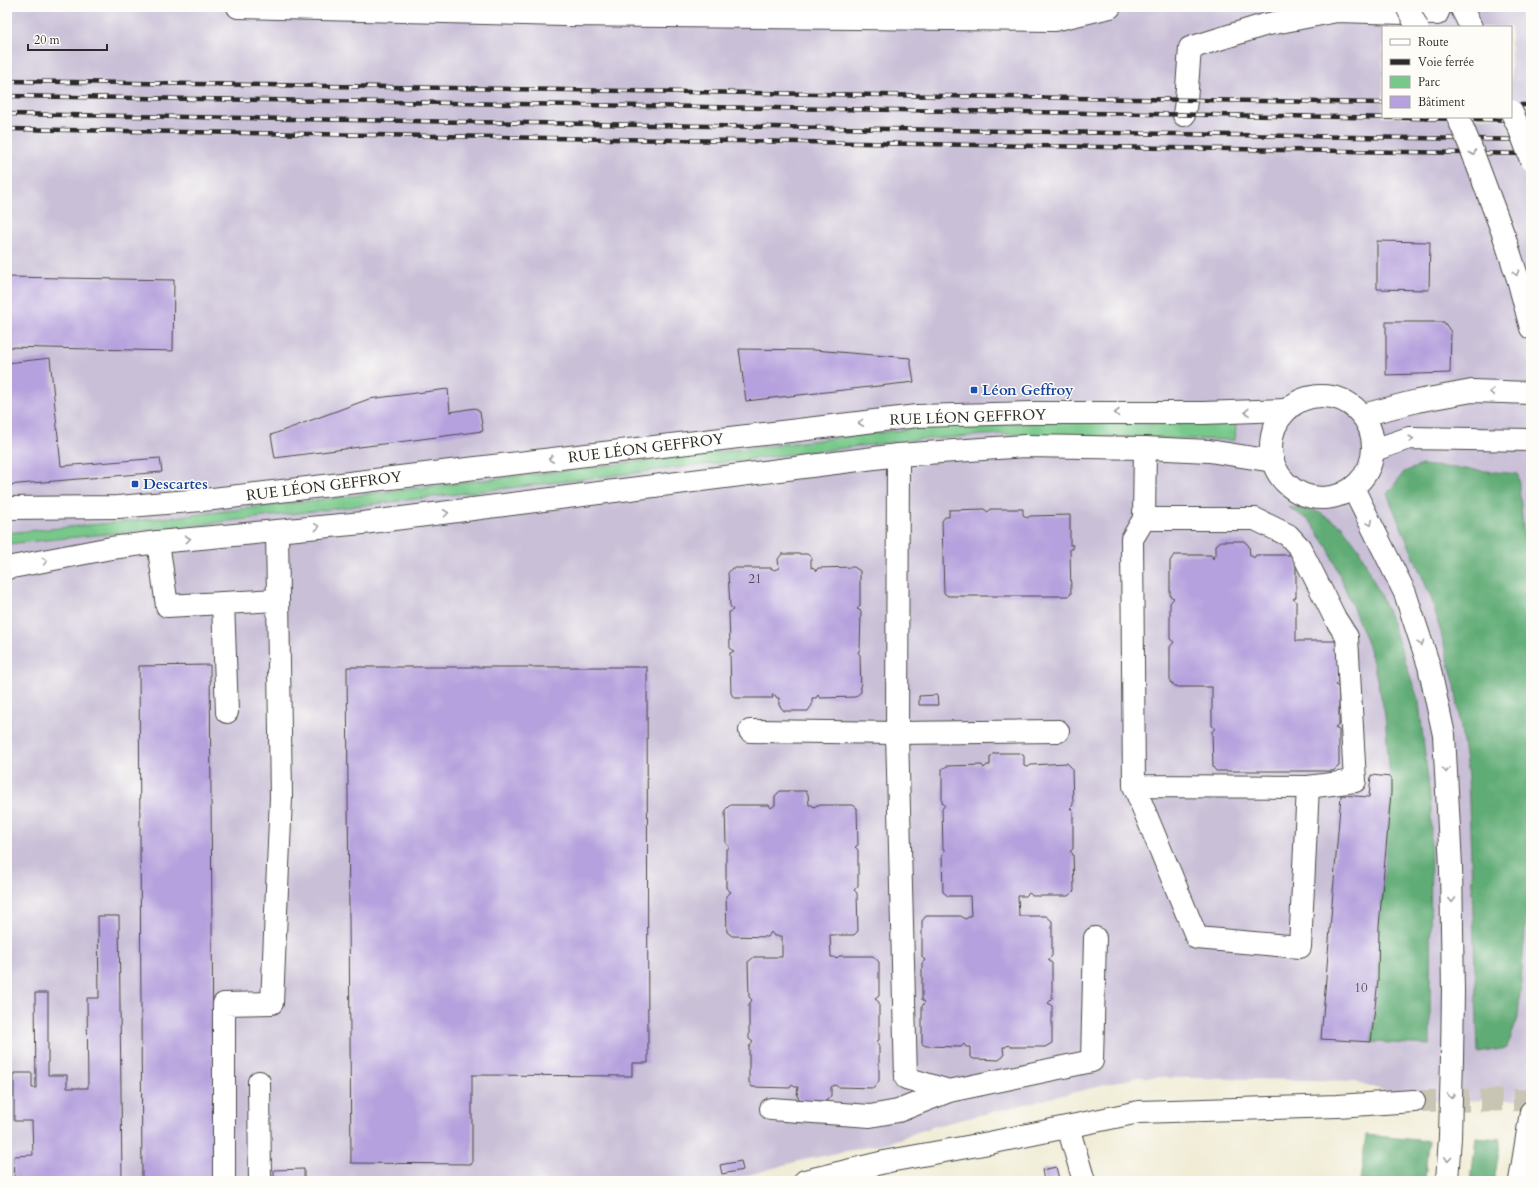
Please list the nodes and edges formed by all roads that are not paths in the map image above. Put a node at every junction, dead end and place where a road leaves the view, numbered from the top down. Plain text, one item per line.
1 (238, 7) edge
2 (1110, 7) edge
3 (1407, 7) edge
4 (1440, 7) edge
5 (1462, 7) edge
6 (533, 10) edge
7 (591, 11) edge
8 (1416, 26) edge
9 (1471, 26) edge
10 (1512, 113) edge
11 (1184, 115) dead end
12 (1458, 118) edge
13 (1531, 160) edge
14 (1531, 328) edge
15 (1531, 393) edge
16 (1286, 410) junction
17 (1363, 415) junction
18 (1531, 440) edge
19 (1145, 448) junction
20 (1374, 450) junction
21 (898, 455) junction
22 (1273, 461) junction
23 (1353, 488) junction
24 (7, 508) edge
25 (1144, 519) junction
26 (277, 530) junction
27 (158, 542) junction
28 (7, 568) edge
29 (278, 600) junction
30 (223, 603) junction
31 (227, 712) dead end
32 (750, 731) dead end
33 (1058, 731) dead end
34 (897, 733) junction
35 (1134, 786) junction
36 (1308, 787) junction
37 (1096, 938) dead end
38 (258, 1082) dead end
39 (950, 1091) junction
40 (1414, 1101) tunnel mouth
41 (771, 1109) dead end
42 (1531, 1112) edge
43 (1068, 1126) junction
44 (224, 1181) edge
45 (260, 1181) edge
46 (805, 1181) edge
47 (1084, 1181) edge
48 (1447, 1181) edge
49 (1520, 1181) edge

1 - 6 main road
2 - 7 main road
3 - 8 main road, bridge
4 - 11 main road
5 - 9 main road
6 - 7 main road
10 - 13 main road, bridge
12 -> 14 main road, bridge
15 -> 17 main road
16 - 17 main road
16 - 22 main road
16 -> 24 main road, RUE LÉON GEFFROY
17 - 20 main road
20 -> 18 main road
19 - 21 main road, RUE LÉON GEFFROY
19 - 22 main road, RUE LÉON GEFFROY
19 - 25 main road
20 - 23 main road
26 -> 21 main road, RUE LÉON GEFFROY
21 - 34 main road
22 - 23 main road
23 -> 48 main road, bridge
25 - 35 main road
25 - 36 main road
27 -> 26 main road, RUE LÉON GEFFROY
26 - 29 main road
28 -> 27 main road, RUE LÉON GEFFROY
27 - 30 main road
29 - 30 main road
29 - 44 main road
30 - 31 main road
32 - 34 main road
33 - 34 main road
34 - 39 main road
35 - 36 main road
35 - 36 main road
37 - 39 main road
38 - 45 main road
39 - 41 main road
40 - 43 main road
42 - 49 main road
43 - 46 main road
43 - 47 main road

